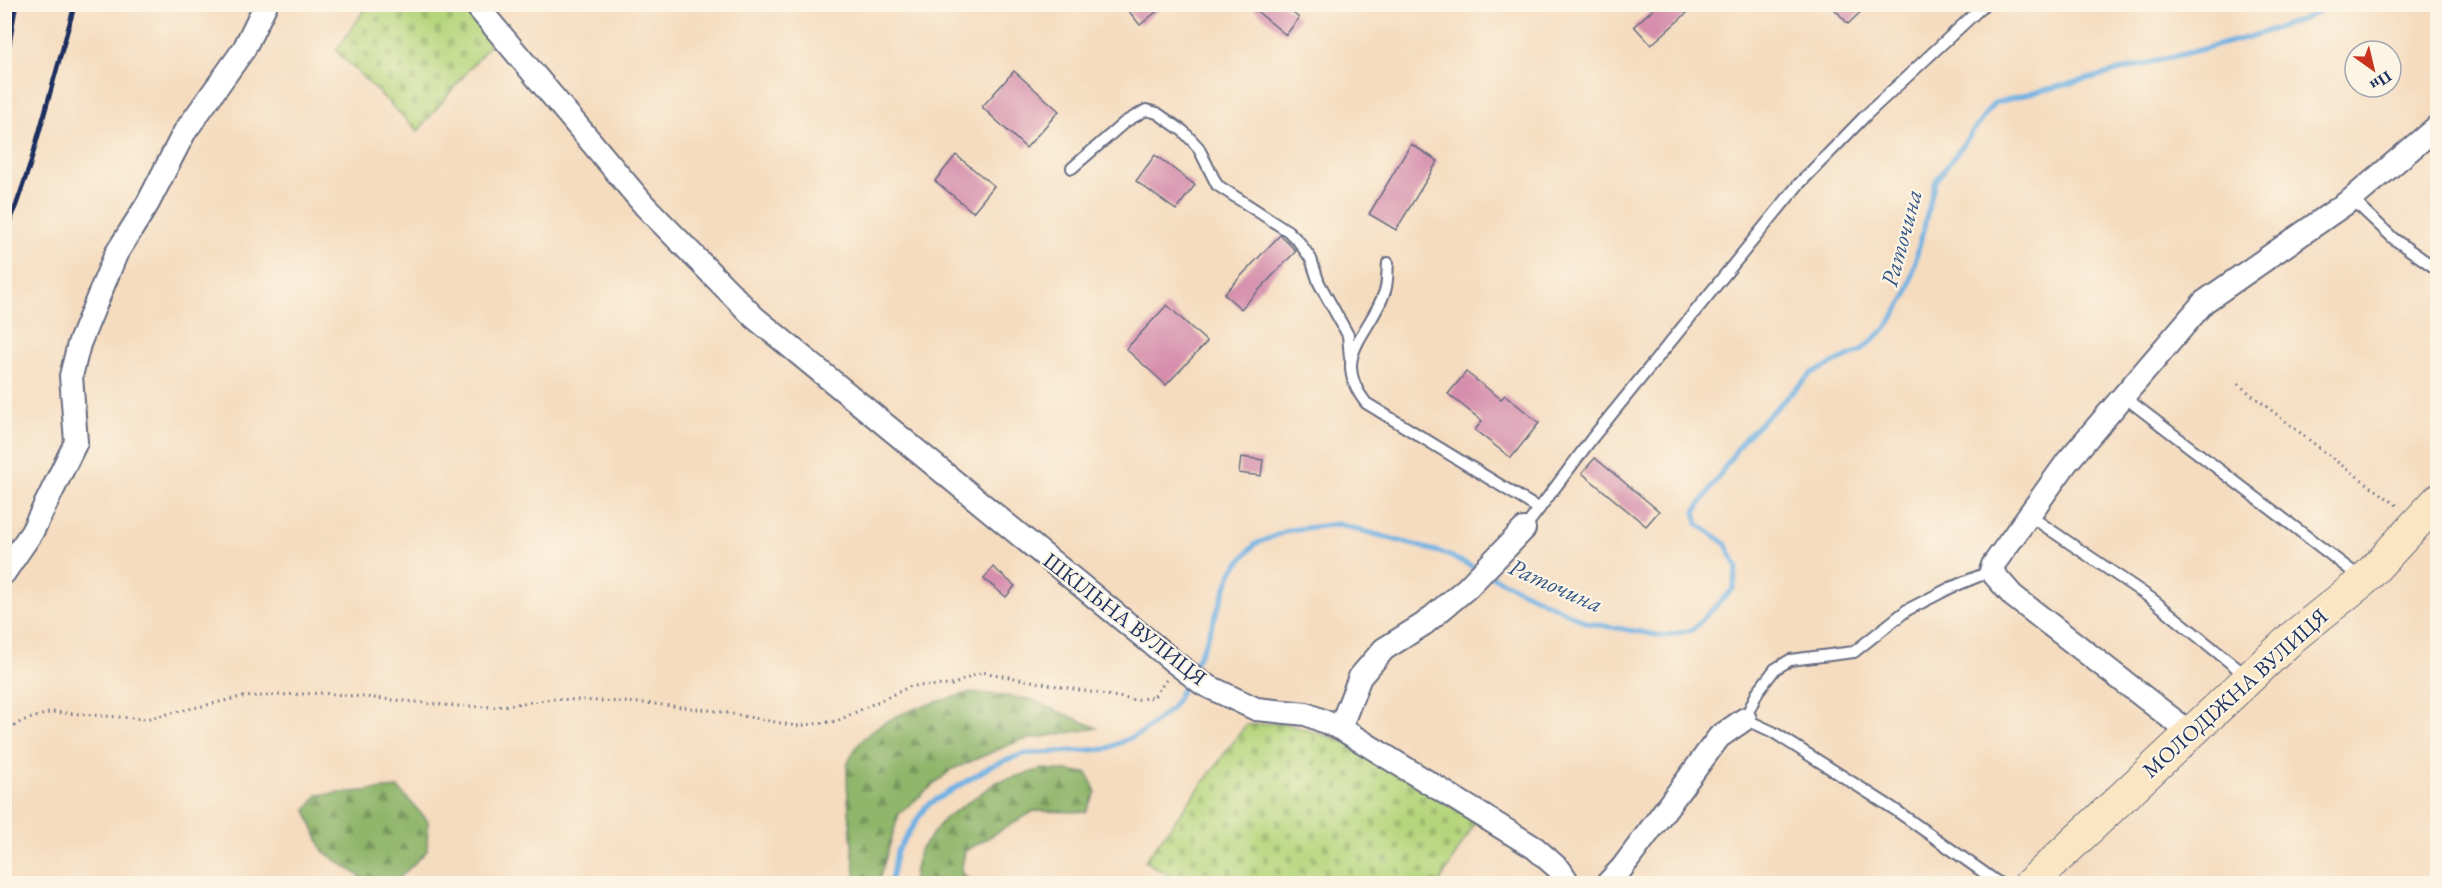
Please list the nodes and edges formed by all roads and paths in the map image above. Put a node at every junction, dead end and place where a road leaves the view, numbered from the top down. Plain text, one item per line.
1 (266, 4) edge
2 (475, 4) edge
3 (1985, 4) edge
4 (2438, 126) edge
5 (1072, 168) dead end
6 (2352, 199) junction
7 (1388, 263) dead end
8 (2438, 270) edge
9 (1350, 358) junction
10 (2238, 384) dead end
11 (2123, 396) junction
12 (1539, 509) junction
13 (2428, 511) edge
14 (2027, 514) junction
15 (1524, 529) joint
16 (1991, 571) junction
17 (4, 573) edge
18 (2364, 580) junction
19 (1173, 661) junction
20 (2248, 678) junction
21 (1745, 719) junction
22 (1340, 728) junction
23 (2189, 732) junction
24 (4, 733) edge
25 (1569, 884) edge
26 (1607, 884) edge
27 (2000, 884) edge
28 (2030, 884) edge

1 - 17 street
2 - 19 street, ШКІЛЬНА ВУЛИЦЯ
3 - 12 lane
4 - 6 street
5 - 9 lane
6 - 8 lane
6 - 11 street
7 - 9 lane
9 - 12 lane
10 - 13 path
11 - 14 street
11 - 18 lane
12 - 15 lane
13 - 18 street, МОЛОДІЖНА ВУЛИЦЯ
14 - 16 street
14 - 20 lane
15 - 22 street
16 - 21 lane
16 - 23 street
18 - 20 street, МОЛОДІЖНА ВУЛИЦЯ
19 - 22 street, ШКІЛЬНА ВУЛИЦЯ
19 - 24 path
20 - 23 street, МОЛОДІЖНА ВУЛИЦЯ
21 - 26 street
21 - 27 lane
22 - 25 street, ШКІЛЬНА ВУЛИЦЯ
23 - 28 street, МОЛОДІЖНА ВУЛИЦЯ

